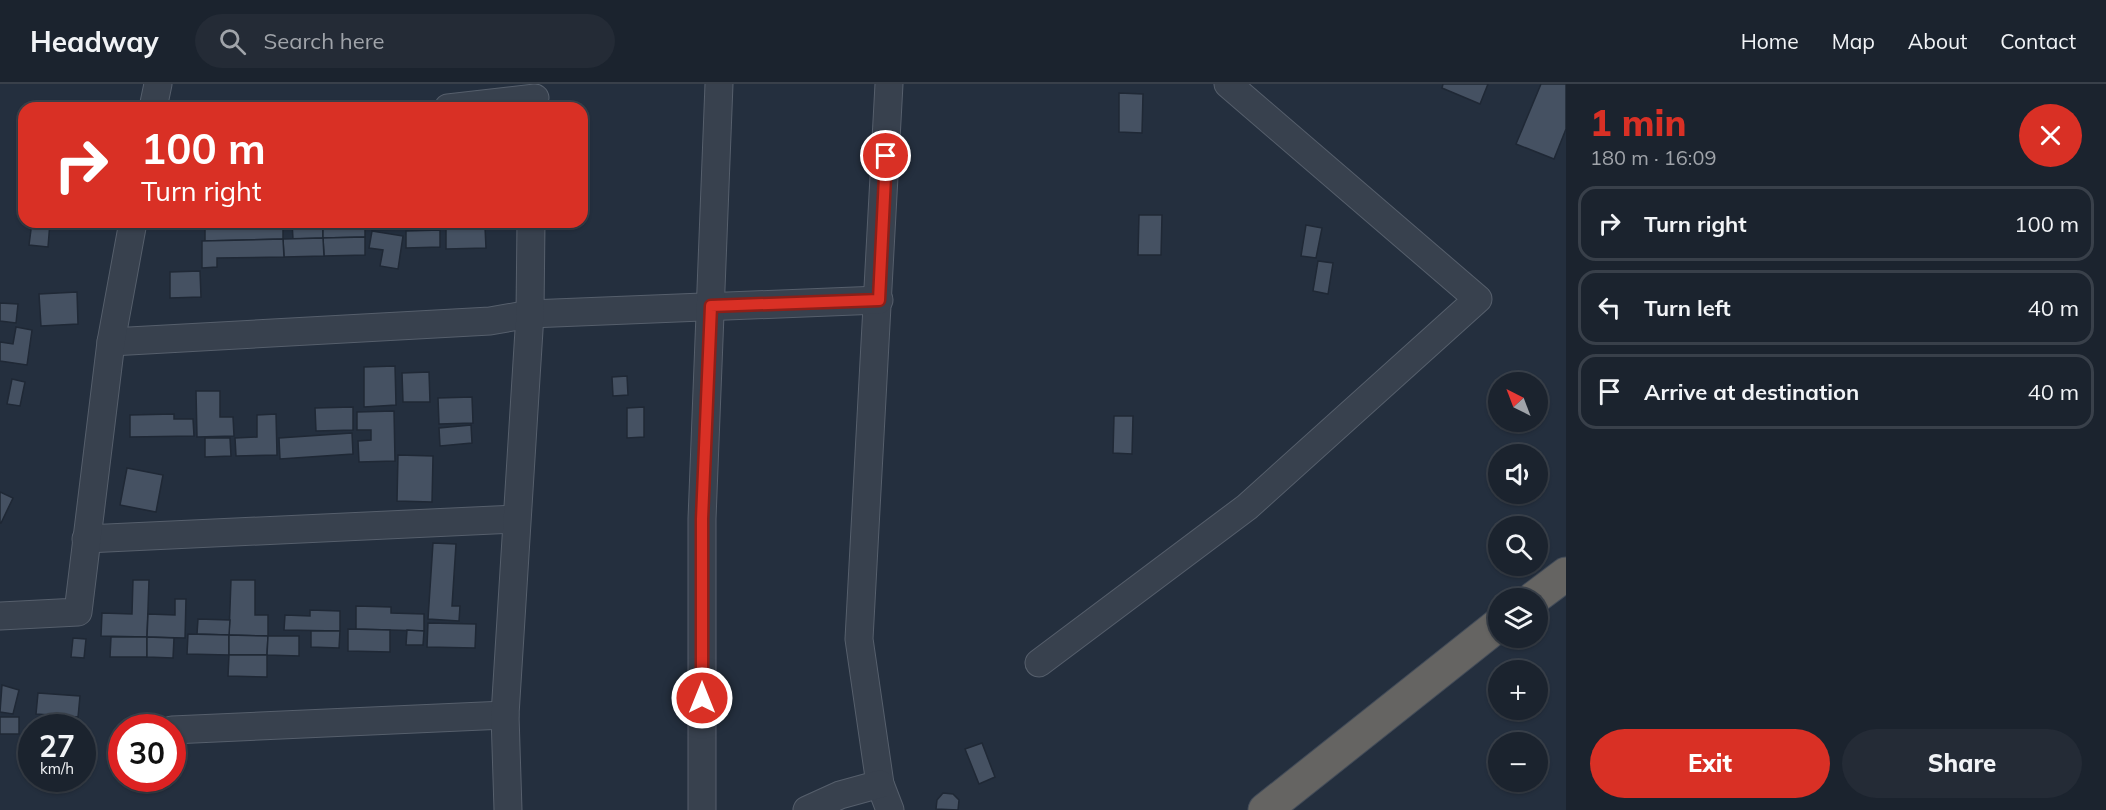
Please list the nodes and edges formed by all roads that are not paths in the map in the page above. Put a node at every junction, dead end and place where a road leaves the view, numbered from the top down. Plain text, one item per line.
1 (158, 84) edge
2 (719, 84) edge
3 (889, 84) edge
4 (1228, 84) edge
5 (535, 97) edge
6 (154, 102) edge
7 (495, 102) edge
8 (132, 228) edge
9 (531, 228) edge
10 (879, 300) junction
11 (711, 306) junction
12 (530, 314) junction
13 (111, 342) junction
14 (516, 519) junction
15 (87, 539) junction
16 (1566, 574) edge
17 (1547, 588) edge
18 (0, 616) edge
19 (1488, 633) edge
20 (1039, 663) dead end
21 (505, 716) junction
22 (186, 729) edge
23 (880, 784) junction
24 (508, 810) edge
25 (702, 810) edge
26 (807, 810) edge
27 (890, 810) edge
28 (1265, 810) edge

1 - 6 street
2 - 11 street
3 - 10 street
4 - 20 street
5 - 7 street
8 - 13 street
9 - 12 street
10 - 11 street
10 - 23 street
11 - 12 street
11 - 25 street
12 - 13 street
12 - 14 street
13 - 15 street
14 - 15 street
14 - 21 street
15 - 18 street
16 - 17 highway
19 - 28 highway
21 - 22 street
21 - 24 street
23 - 26 street
23 - 27 street

